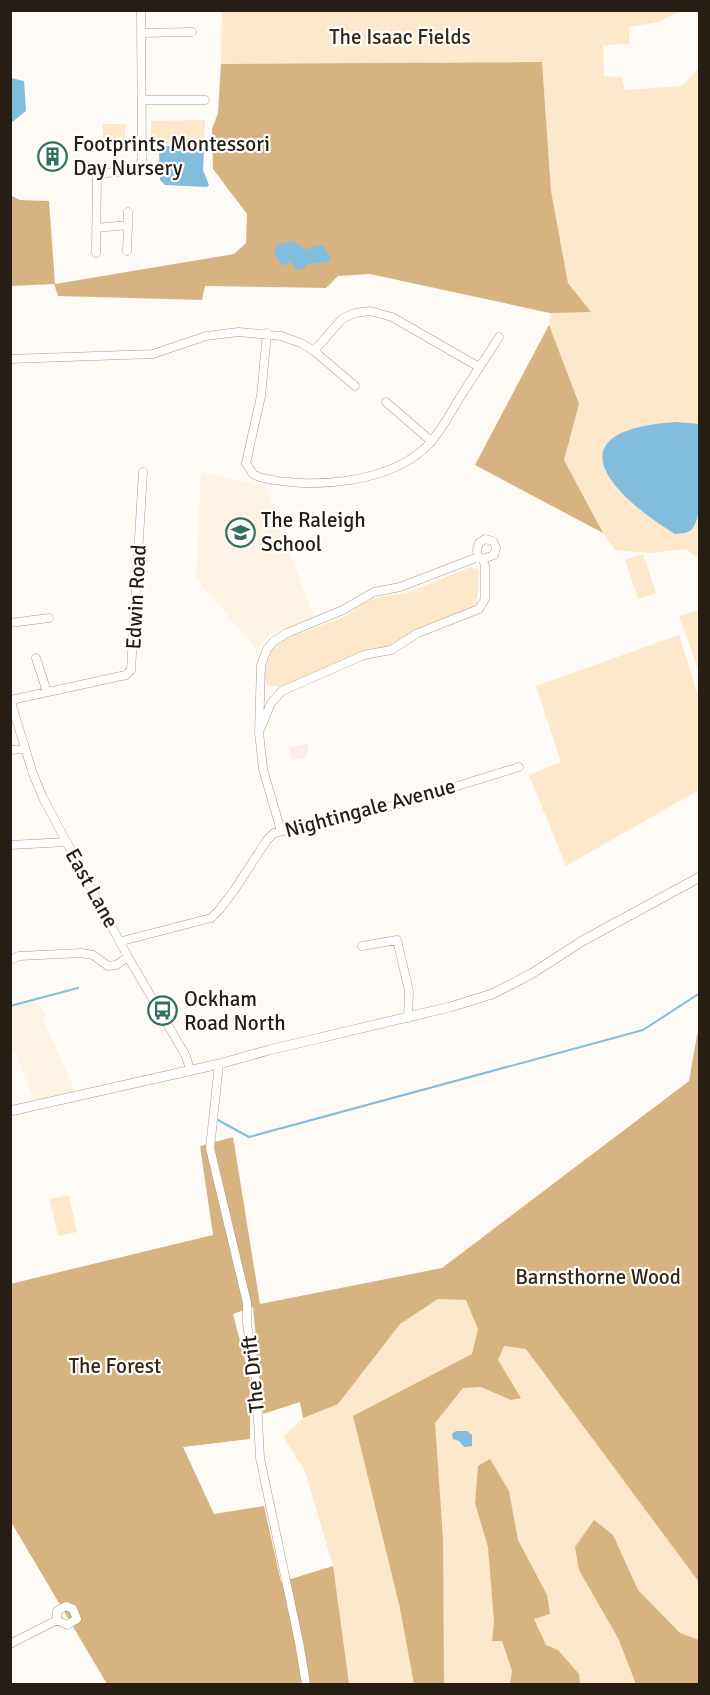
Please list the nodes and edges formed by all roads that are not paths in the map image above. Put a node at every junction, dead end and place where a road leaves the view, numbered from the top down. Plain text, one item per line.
1 (141, 10) edge
2 (192, 32) dead end
3 (141, 33) junction
4 (142, 100) junction
5 (204, 100) dead end
6 (128, 212) dead end
7 (128, 225) junction
8 (96, 228) junction
9 (128, 251) dead end
10 (96, 253) dead end
11 (267, 333) junction
12 (499, 338) dead end
13 (314, 351) junction
14 (10, 359) edge
15 (479, 367) junction
16 (355, 386) dead end
17 (386, 402) dead end
18 (431, 441) junction
19 (143, 471) dead end
20 (49, 618) dead end
21 (10, 623) edge
22 (36, 658) dead end
23 (261, 683) junction
24 (282, 691) junction
25 (47, 692) junction
26 (11, 699) edge
27 (259, 732) junction
28 (25, 749) junction
29 (10, 750) edge
30 (519, 767) dead end
31 (281, 831) junction
32 (67, 842) junction
33 (10, 845) edge
34 (699, 877) edge
35 (122, 941) junction
36 (362, 946) dead end
37 (128, 957) junction
38 (10, 960) edge
39 (408, 1018) junction
40 (219, 1064) junction
41 (190, 1070) junction
42 (10, 1111) edge
43 (57, 1620) dead end
44 (10, 1644) edge
45 (306, 1684) edge

1 - 3 street
2 - 3 street
3 - 4 street
4 - 5 street
4 - 8 street
6 - 7 street
7 - 8 street
7 - 9 street
8 - 10 street
11 - 13 street
11 - 14 street
11 - 18 street
12 - 15 street
13 - 15 street
13 - 16 street
15 - 18 street
17 - 18 street
19 - 25 street, Edwin Road
20 - 21 street
22 - 25 street
23 - 24 street
23 - 24 street
23 - 27 street
24 - 27 street
25 - 26 street, Edwin Road
26 - 28 street, East Lane
27 - 31 street
28 - 29 street
28 - 32 street, East Lane
30 - 31 street, Nightingale Avenue
31 - 35 street, Nightingale Avenue
32 - 33 street
32 - 35 street, East Lane
34 - 39 main road
35 - 37 street, East Lane
36 - 39 street
37 - 38 street
37 - 41 street, East Lane
39 - 40 main road
40 - 41 main road
40 - 45 street, The Drift
41 - 42 main road
43 - 44 street

